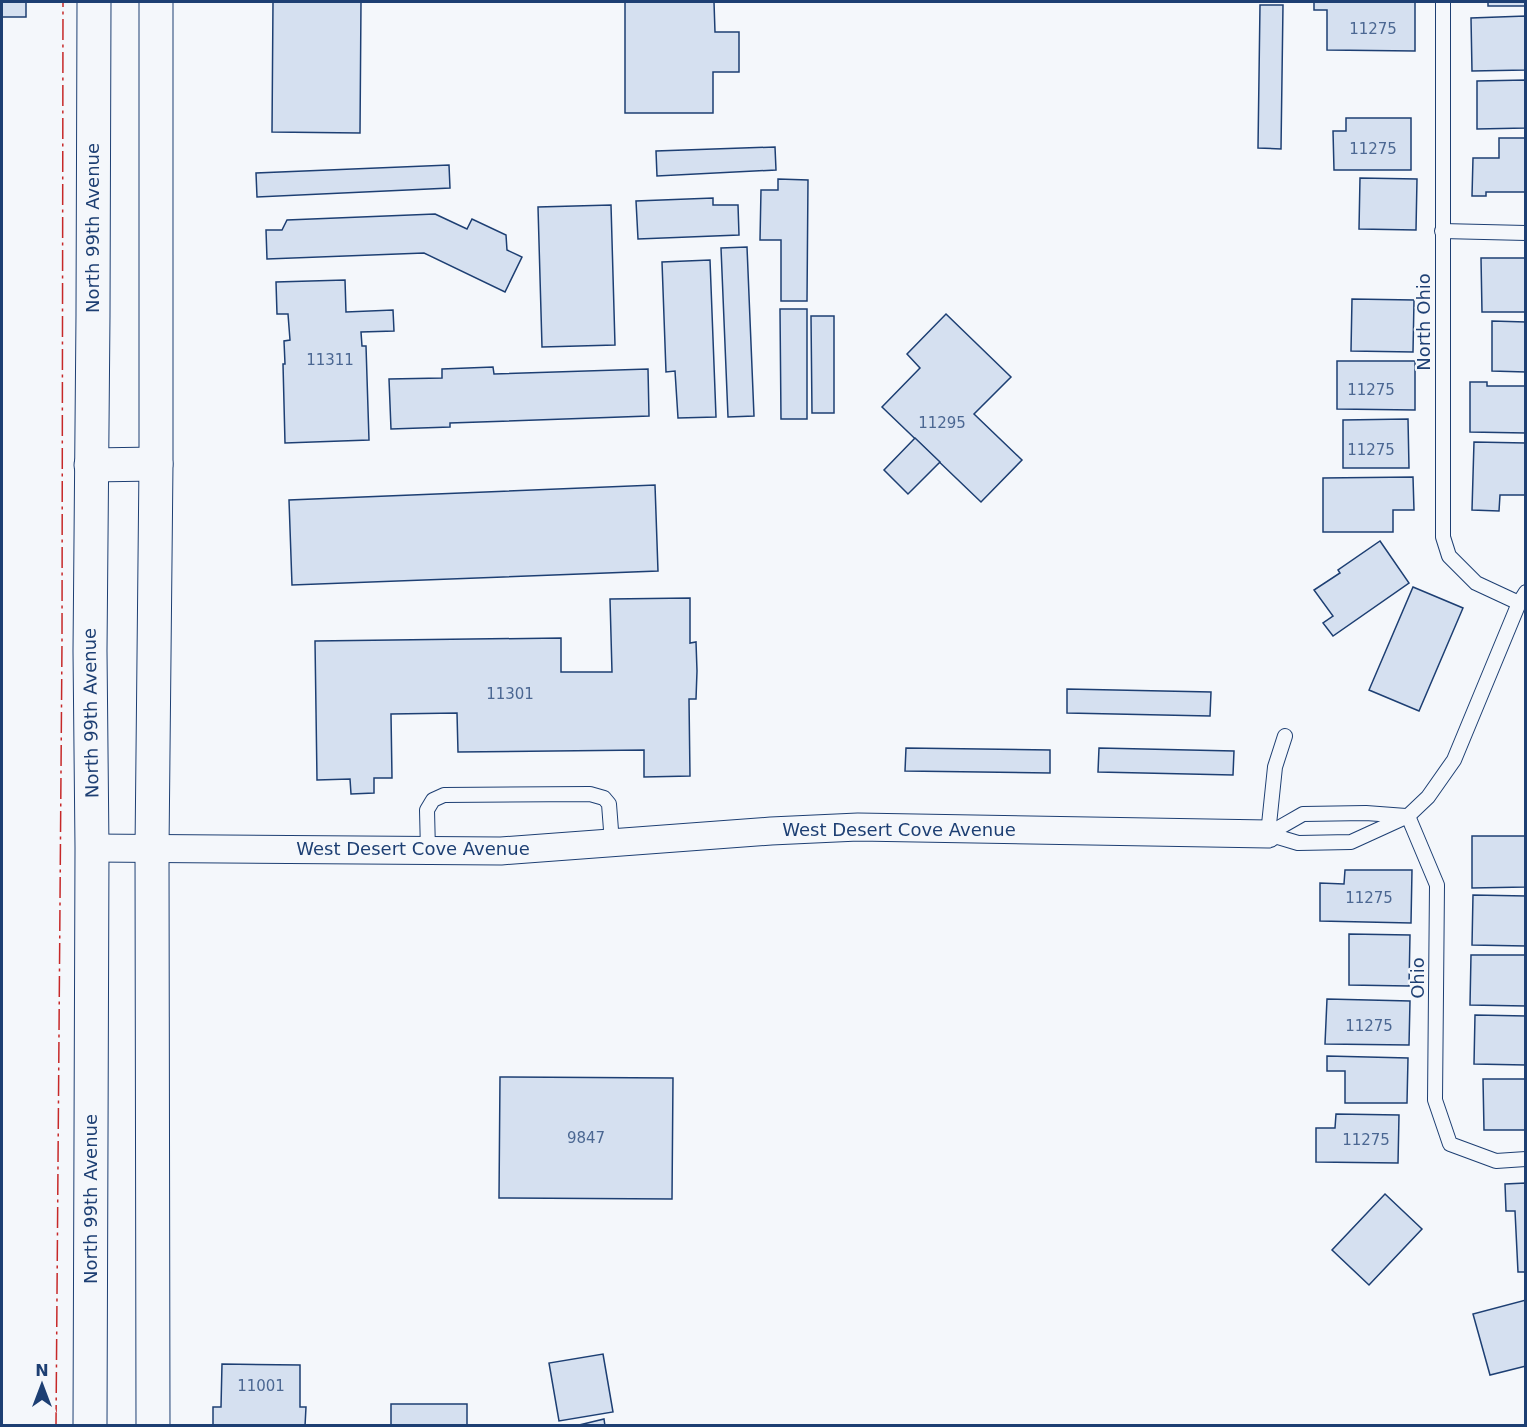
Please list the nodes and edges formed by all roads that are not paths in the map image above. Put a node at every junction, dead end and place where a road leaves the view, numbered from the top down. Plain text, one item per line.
1 (94, 2) edge
2 (156, 2) edge
3 (1443, 2) edge
4 (1442, 231) junction
5 (1526, 233) edge
6 (156, 464) junction
7 (91, 465) junction
8 (1522, 597) edge
9 (1285, 736) dead end
10 (1408, 816) junction
11 (1268, 834) junction
12 (612, 843) junction
13 (92, 848) junction
14 (152, 849) junction
15 (428, 851) junction
16 (1526, 1159) edge
17 (90, 1425) edge
18 (153, 1425) edge

1 - 7 main road, North 99th Avenue
2 - 6 main road
3 - 4 lane, North Ohio
4 - 5 lane
4 - 8 lane, North Ohio
6 - 7 main road
6 - 14 main road
7 - 13 main road, North 99th Avenue
8 - 10 lane
9 - 11 lane
10 - 11 lane
10 - 11 lane
10 - 16 lane, Ohio
11 - 12 street, West Desert Cove Avenue
12 - 15 street, West Desert Cove Avenue
12 - 15 lane
13 - 14 street, West Desert Cove Avenue
13 - 17 main road, North 99th Avenue
14 - 15 street, West Desert Cove Avenue
14 - 18 main road

